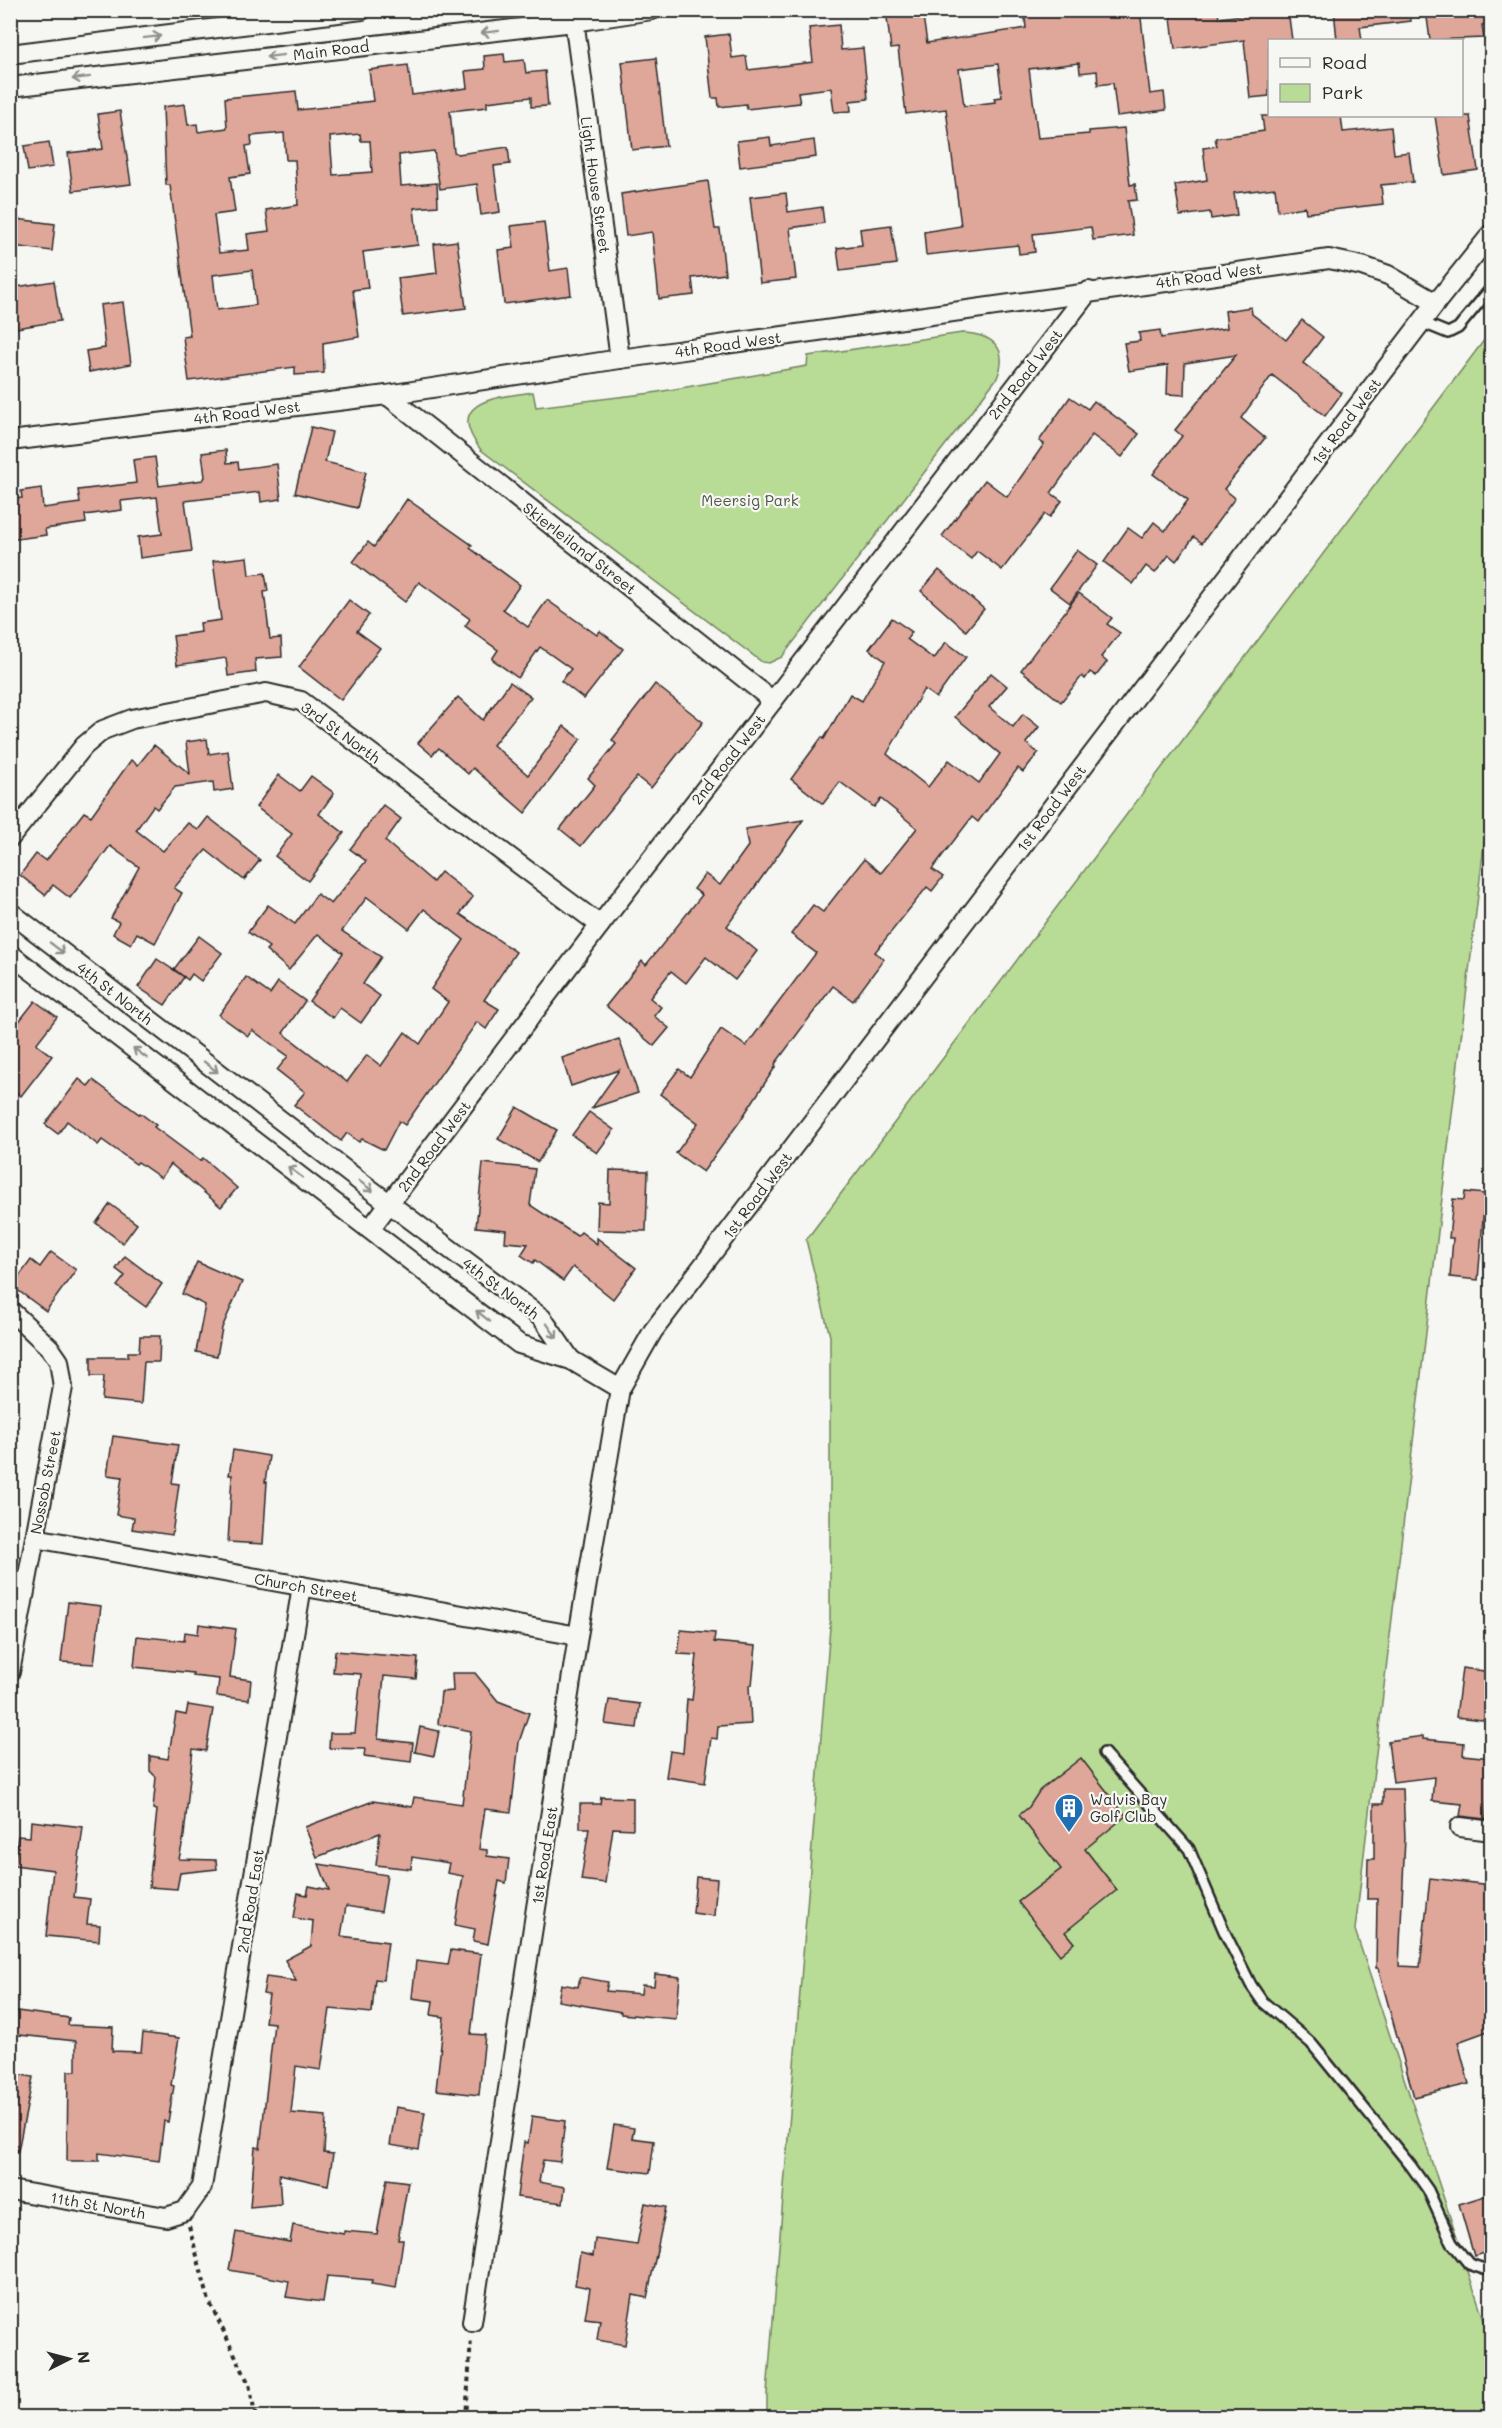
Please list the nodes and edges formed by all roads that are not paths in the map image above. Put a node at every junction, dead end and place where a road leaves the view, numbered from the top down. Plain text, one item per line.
1 (362, 10) edge
2 (652, 10) edge
3 (574, 16) edge
4 (10, 54) edge
5 (10, 87) edge
6 (1491, 233) edge
7 (1491, 287) edge
8 (1089, 291) junction
9 (1436, 303) junction
10 (1421, 322) junction
11 (620, 359) junction
12 (387, 395) junction
13 (10, 441) edge
14 (773, 701) junction
15 (10, 838) edge
16 (10, 912) edge
17 (600, 925) junction
18 (10, 954) edge
19 (391, 1205) junction
20 (370, 1229) junction
21 (10, 1310) edge
22 (572, 1360) junction
23 (620, 1389) junction
24 (35, 1538) junction
25 (302, 1586) junction
26 (578, 1636) junction
27 (10, 1672) edge
28 (1104, 1753) dead end
29 (1460, 1827) dead end
30 (1491, 1831) edge
31 (10, 2190) edge
32 (185, 2211) joint
33 (1491, 2268) edge
34 (472, 2322) road end

4 -> 1 street
2 - 3 street, Main Road
3 -> 5 street, Main Road
3 - 11 street, Light House Street
6 - 9 street, 1st Road West
7 - 10 lane
8 - 9 street, 4th Road West
8 - 11 street, 4th Road West
8 - 14 street, 2nd Road West
9 - 10 street, 1st Road West
10 - 23 street, 1st Road West
11 - 12 street, 4th Road West
12 - 13 street, 4th Road West
12 - 14 street, Skierleiland Street
14 - 17 street, 2nd Road West
15 - 17 street, 3rd St North
16 -> 19 street, 4th St North
17 - 19 street, 2nd Road West
20 -> 18 street
19 - 20 street, 2nd Road West
19 -> 22 street, 4th St North
22 -> 20 street
21 - 24 street, Nossob Street
22 - 23 street
23 - 26 street, 1st Road East
24 - 25 street, Church Street
24 - 27 street, Nossob Street
25 - 26 street, Church Street
25 - 32 street, 2nd Road East
26 - 34 street, 1st Road East
28 - 33 lane
29 - 30 street
31 - 32 street, 11th St North

